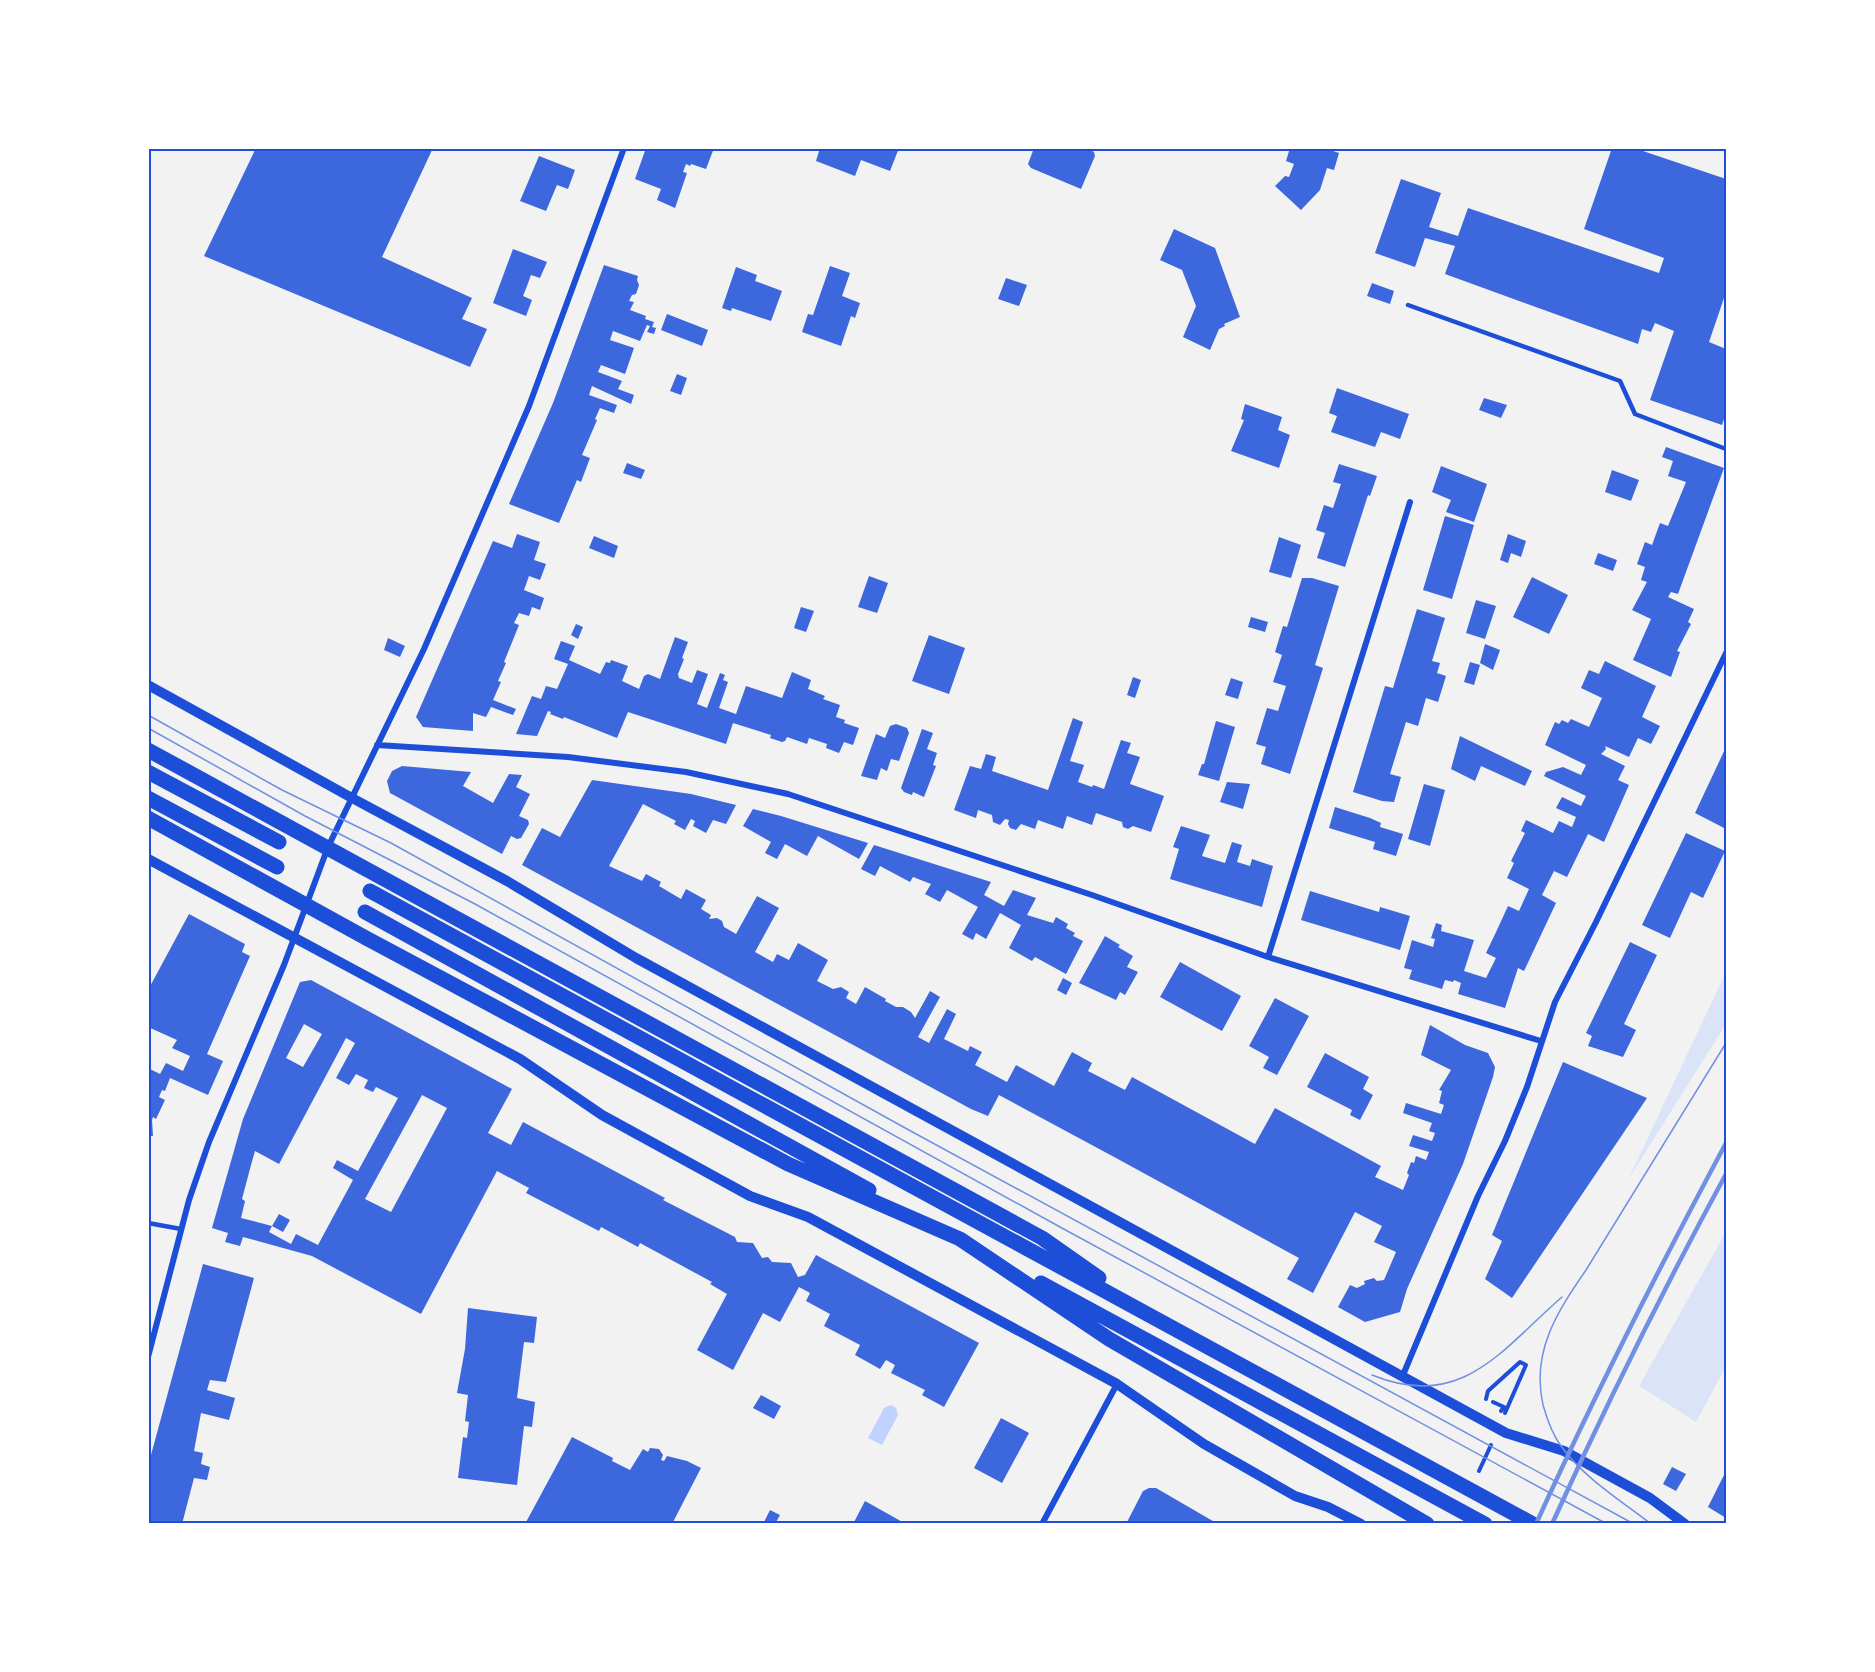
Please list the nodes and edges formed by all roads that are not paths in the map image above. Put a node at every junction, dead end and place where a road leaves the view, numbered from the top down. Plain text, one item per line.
1 (624, 148) edge
2 (1408, 305) dead end
3 (1726, 449) edge
4 (1410, 502) dead end
5 (1726, 653) edge
6 (148, 685) edge
7 (377, 745) junction
8 (148, 750) edge
9 (148, 772) edge
10 (148, 798) edge
11 (352, 798) junction
12 (148, 818) edge
13 (279, 842) dead end
14 (328, 847) junction
15 (148, 859) edge
16 (277, 867) dead end
17 (370, 891) dead end
18 (306, 905) junction
19 (364, 912) dead end
20 (295, 938) junction
21 (1269, 957) junction
22 (1541, 1041) junction
23 (148, 1223) edge
24 (181, 1229) junction
25 (960, 1239) junction
26 (1156, 1318) junction
27 (148, 1357) edge
28 (1403, 1375) junction
29 (1117, 1384) junction
30 (1042, 1524) edge
31 (1361, 1524) edge
32 (1427, 1524) edge
33 (1485, 1524) edge
34 (1533, 1524) edge
35 (1685, 1524) edge

1 - 7 street
2 - 3 lane
4 - 21 street
5 - 22 street
6 - 11 street
7 - 11 street
7 - 21 street
8 - 14 main road
9 - 13 main road
10 - 16 main road
11 - 14 street
11 - 28 street
12 - 18 main road
14 - 18 street
14 - 26 main road
15 - 20 street
17 - 26 main road
18 - 20 street
18 - 25 main road
19 - 25 main road
20 - 24 street
20 - 29 street
21 - 22 street
22 - 28 street
23 - 24 lane
24 - 27 street
25 - 32 main road
25 - 33 main road
26 - 34 main road
28 - 35 street
29 - 30 street
29 - 31 street

